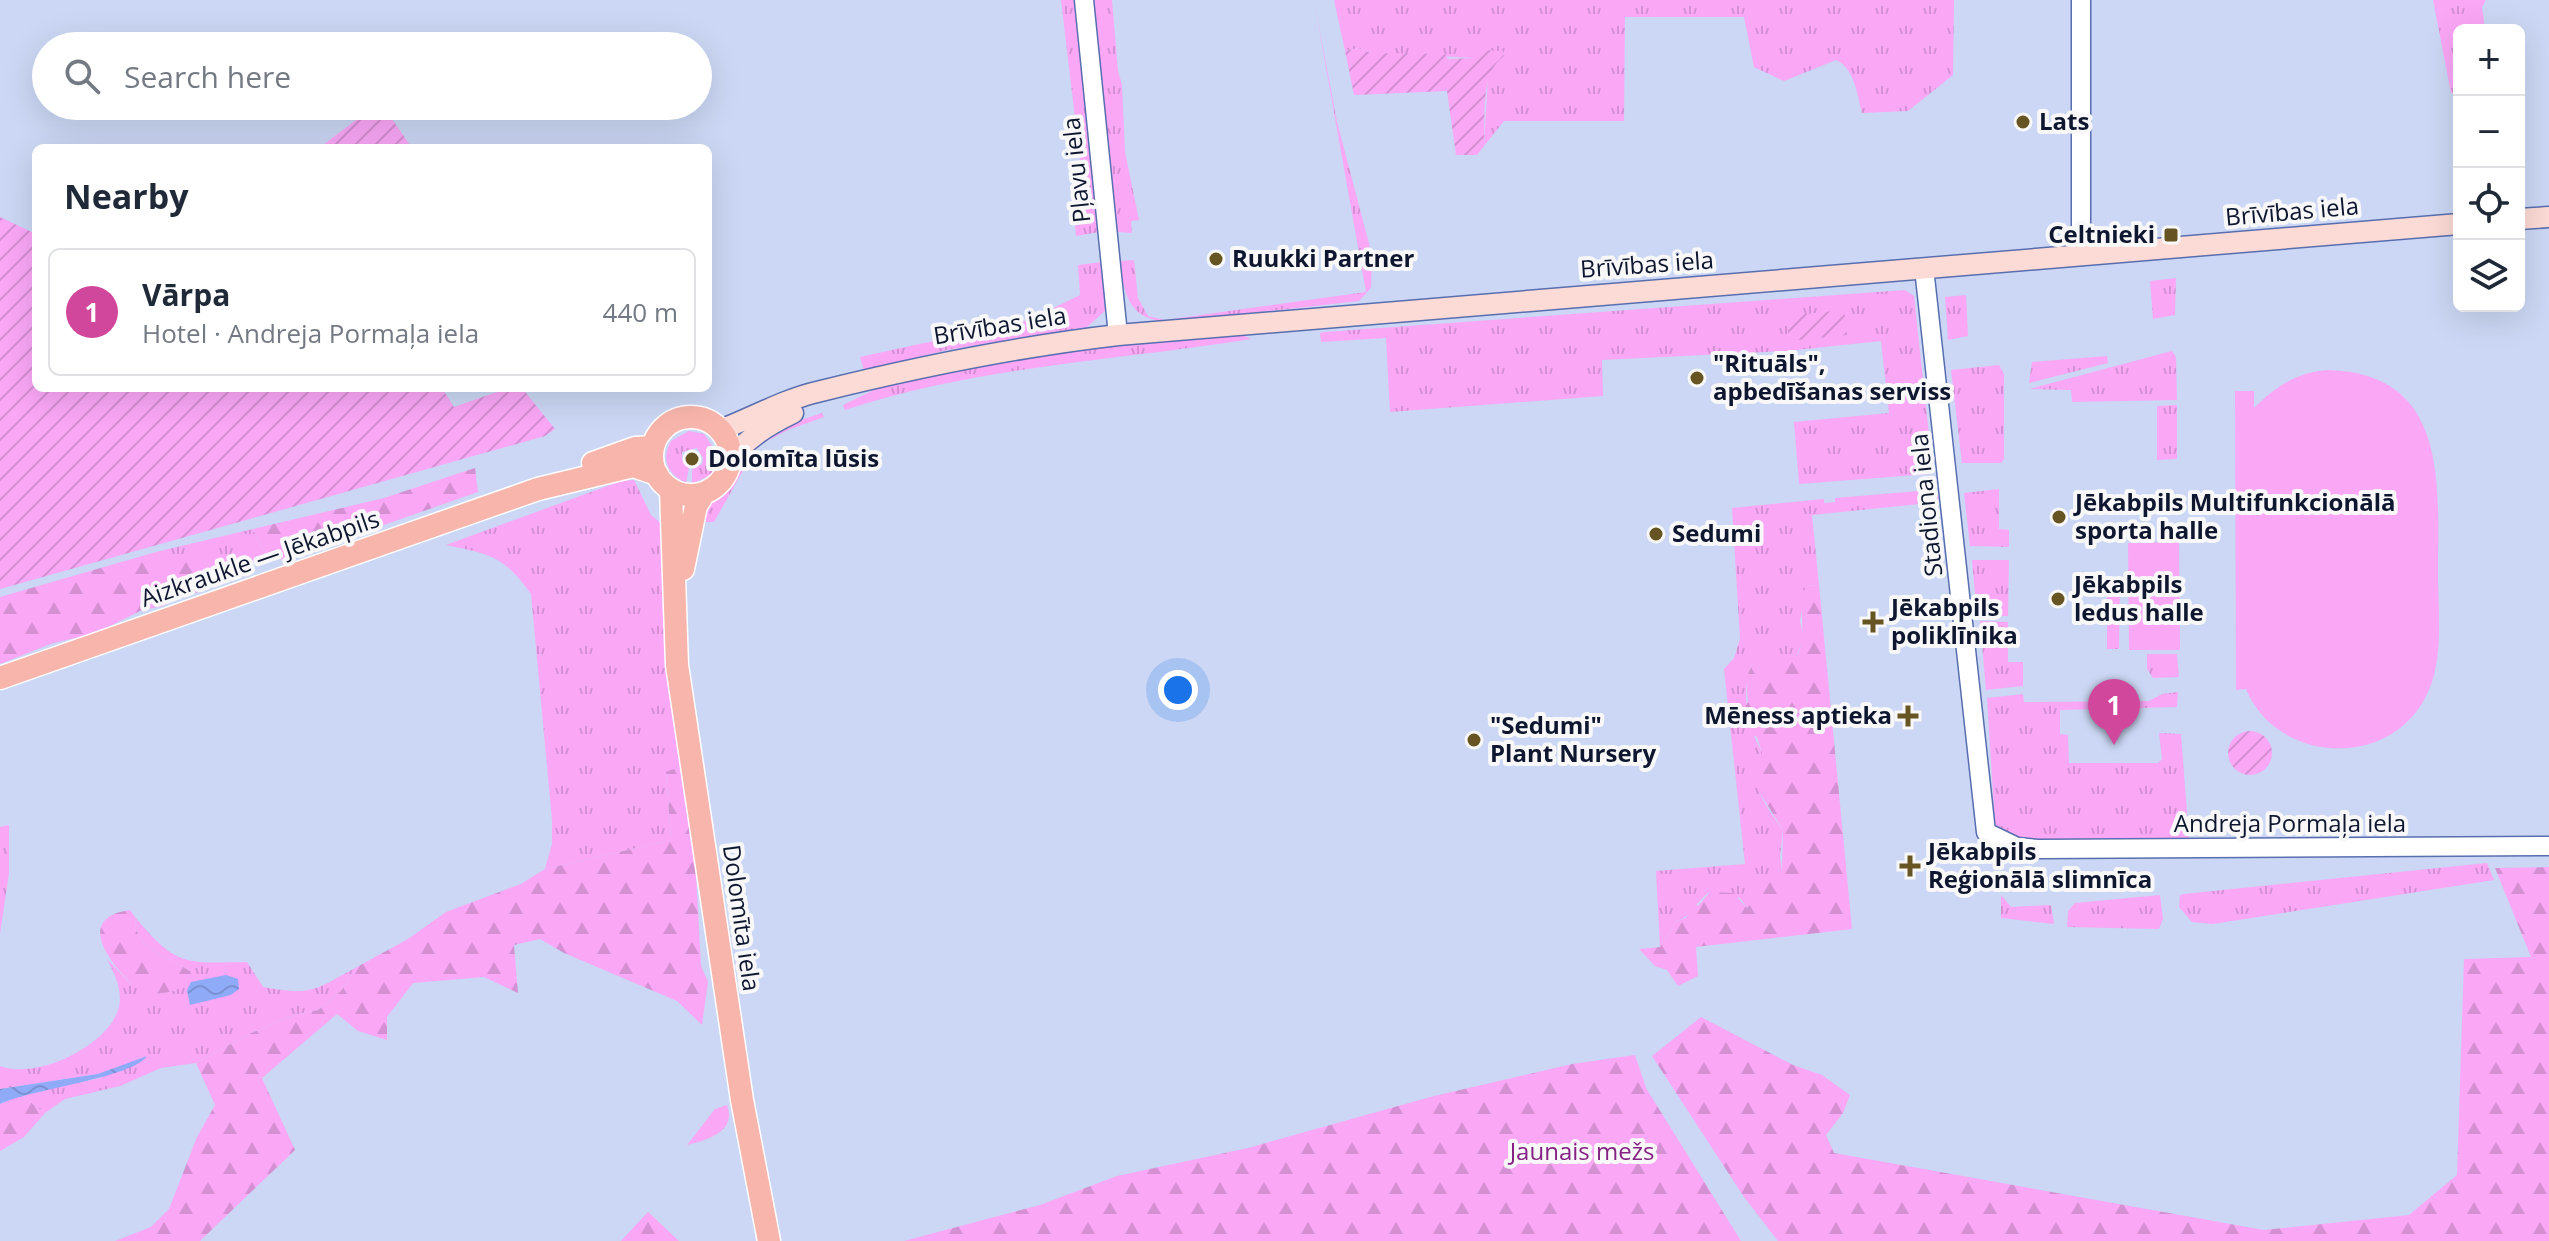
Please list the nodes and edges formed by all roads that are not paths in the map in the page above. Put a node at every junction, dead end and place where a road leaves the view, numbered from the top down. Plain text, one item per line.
1 (1084, 0) edge
2 (2081, 0) edge
3 (2549, 217) edge
4 (2525, 219) edge
5 (2453, 225) edge
6 (2081, 256) junction
7 (1924, 268) junction
8 (1118, 335) junction
9 (843, 388) junction
10 (720, 430) junction
11 (653, 447) junction
12 (730, 461) junction
13 (664, 482) junction
14 (538, 489) junction
15 (704, 493) junction
16 (675, 601) junction
17 (0, 678) edge
18 (1986, 832) joint
19 (2549, 846) edge
20 (769, 1241) edge

1 - 8 street, Pļavu iela
2 - 6 street
3 - 4 main road
5 - 6 main road, Brīvības iela
6 - 7 main road, Brīvības iela
7 - 8 main road, Brīvības iela
7 - 18 street, Stadiona iela
8 - 9 main road, Brīvības iela
9 - 10 main road, Brīvības iela
9 - 12 main road, Brīvības iela
10 - 11 main road
10 - 12 main road
11 - 13 main road
11 - 14 main road, Aizkraukle — Jēkabpils
12 - 15 main road
13 - 14 main road, Aizkraukle — Jēkabpils
13 - 15 main road
13 - 16 main road, Dolomīta iela
14 - 17 main road, Aizkraukle — Jēkabpils
15 - 16 main road, Dolomīta iela
16 - 20 main road, Dolomīta iela
18 - 19 street, Andreja Pormaļa iela

